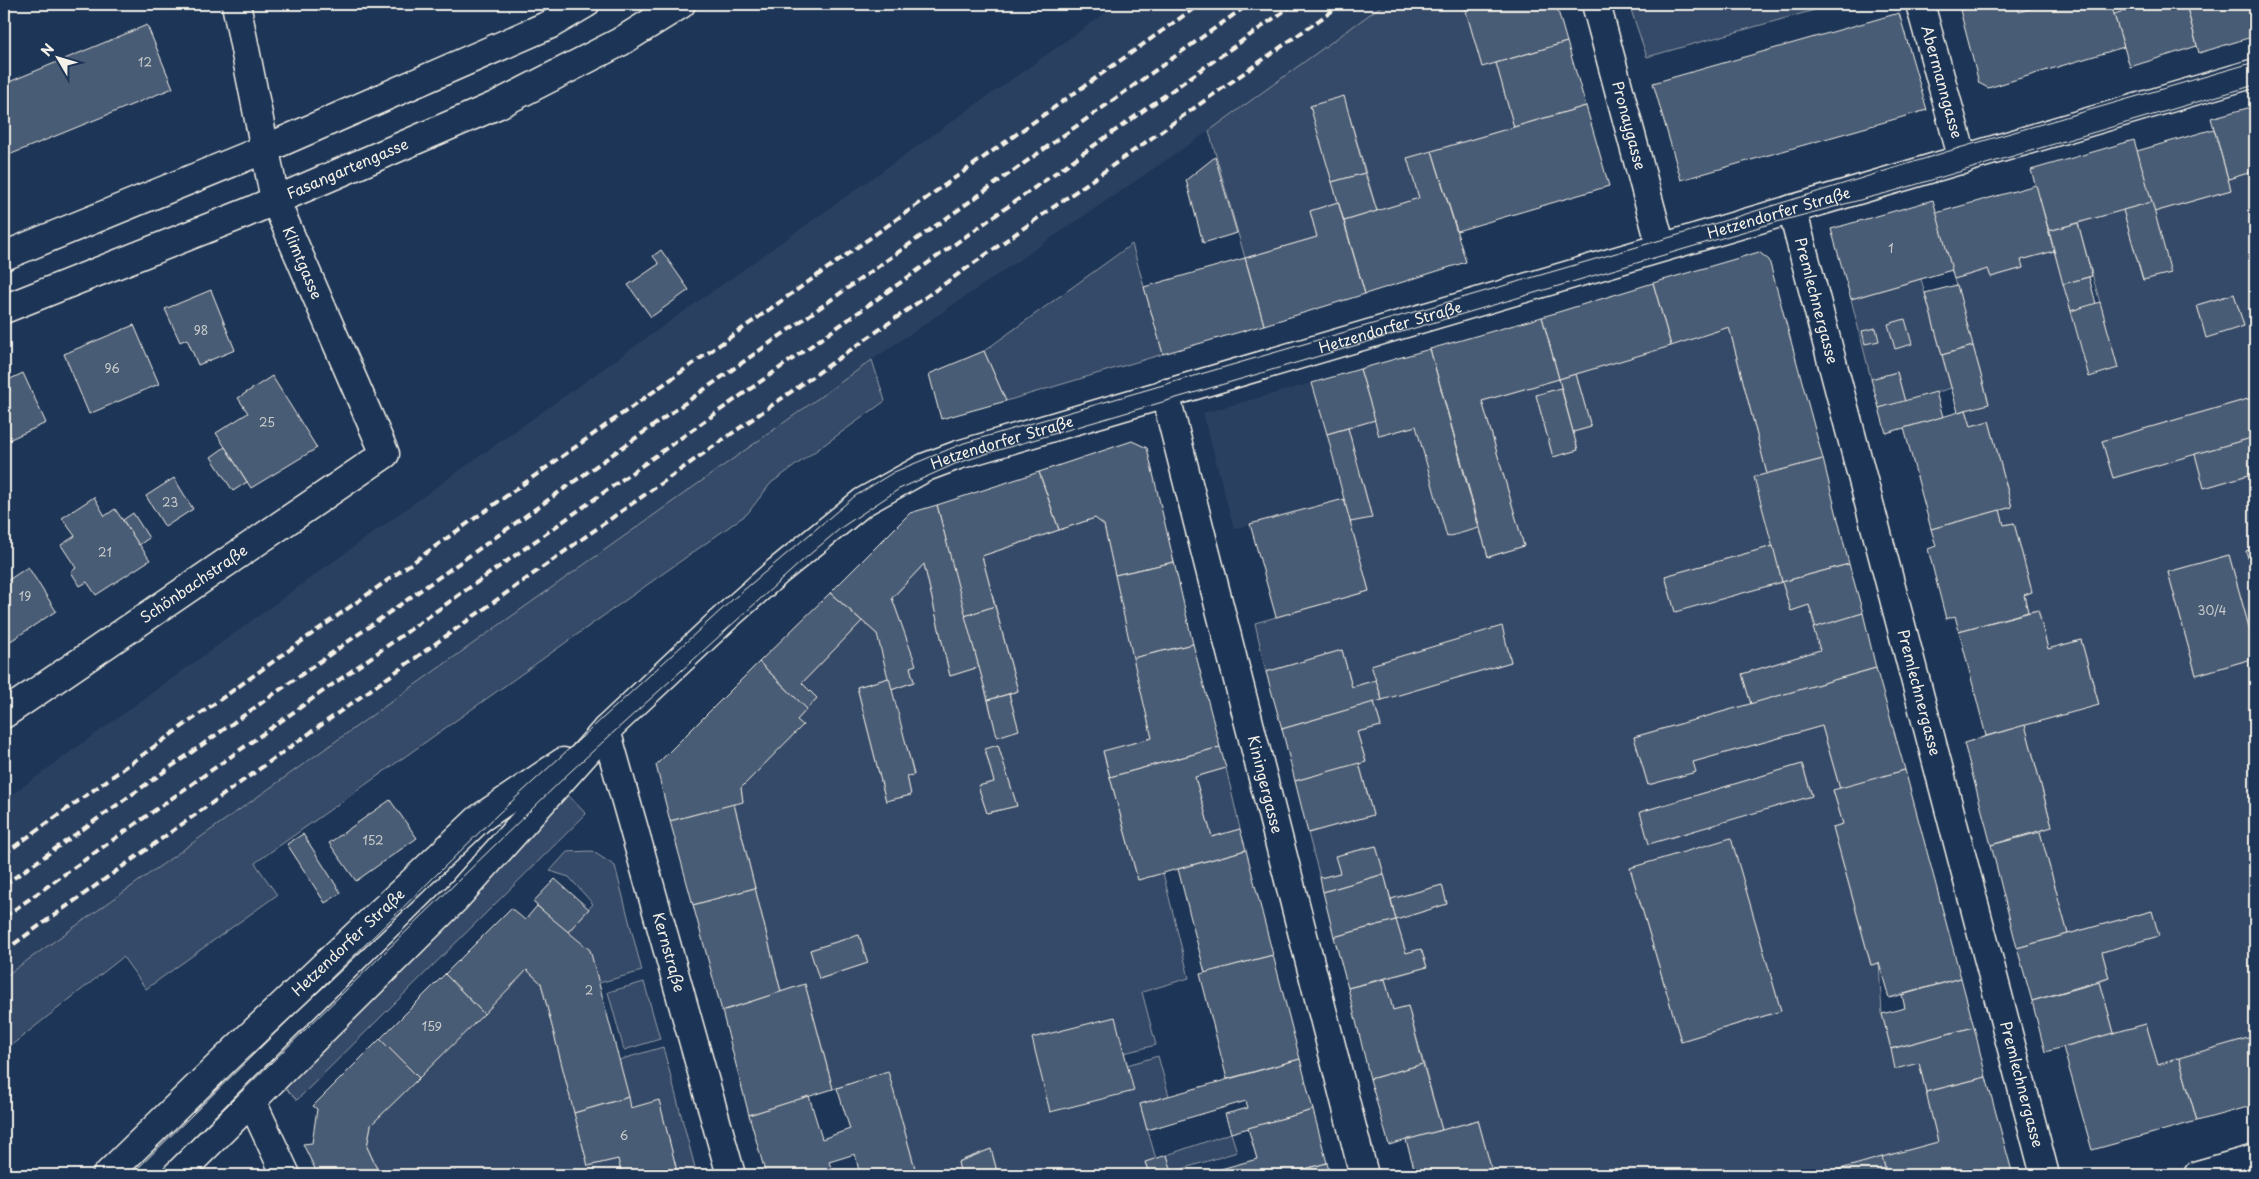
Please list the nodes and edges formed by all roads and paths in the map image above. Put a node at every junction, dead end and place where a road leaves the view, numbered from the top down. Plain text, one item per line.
1 (236, 4) edge
2 (584, 4) edge
3 (680, 4) edge
4 (1596, 4) edge
5 (1920, 4) edge
6 (2255, 73) edge
7 (265, 149) junction
8 (1963, 160) junction
9 (274, 200) junction
10 (1792, 209) junction
11 (1661, 247) junction
12 (4, 256) edge
13 (4, 309) edge
14 (1165, 393) junction
15 (385, 454) joint
16 (4, 714) edge
17 (606, 730) junction
18 (252, 1102) junction
19 (2255, 1159) edge
20 (107, 1175) edge
21 (177, 1175) edge
22 (286, 1175) edge
23 (731, 1175) edge
24 (1364, 1175) edge
25 (2045, 1175) edge
26 (2198, 1175) edge

1 - 7 main road, Klimtgasse
2 - 7 main road
3 - 9 main road, Fasangartengasse
4 - 11 main road, Pronaygasse
5 - 8 main road, Abermanngasse
6 - 8 main road, Hetzendorfer Straße
7 - 9 main road, Klimtgasse
7 - 12 main road
8 - 10 main road, Hetzendorfer Straße
9 - 13 main road, Fasangartengasse
9 - 15 main road, Klimtgasse
10 - 11 main road, Hetzendorfer Straße
10 - 25 main road, Premlechnergasse
11 - 14 main road, Hetzendorfer Straße
14 - 17 main road, Hetzendorfer Straße
14 - 24 main road, Kiningergasse
15 - 16 main road, Schönbachstraße
17 - 18 main road, Hetzendorfer Straße
17 - 20 main road, Hetzendorfer Straße
17 - 23 main road, Kernstraße
18 - 21 main road, Hetzendorfer Straße
18 - 22 main road
19 - 26 main road

